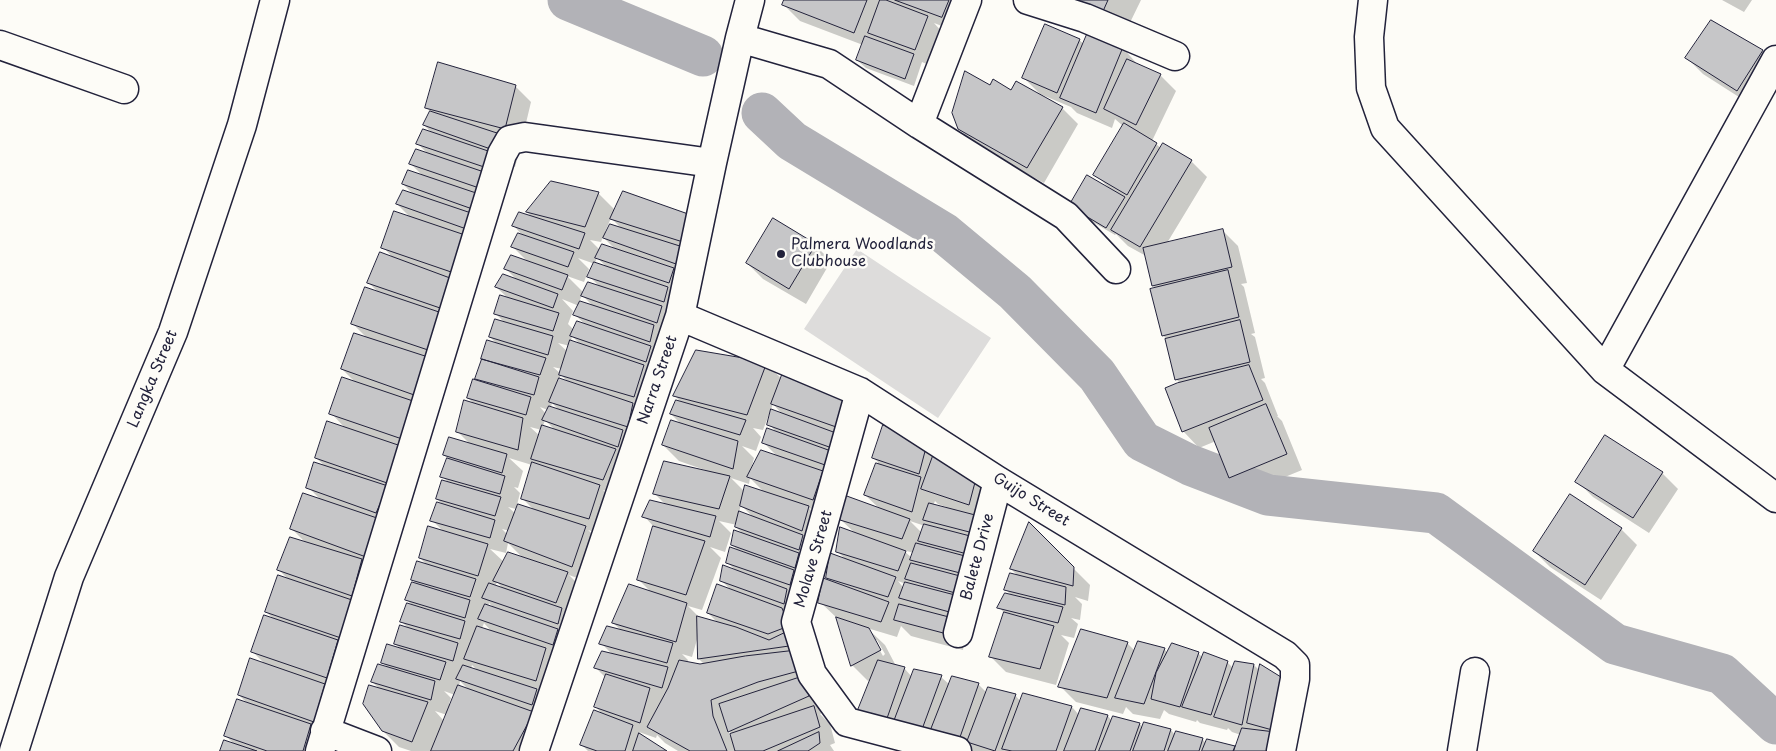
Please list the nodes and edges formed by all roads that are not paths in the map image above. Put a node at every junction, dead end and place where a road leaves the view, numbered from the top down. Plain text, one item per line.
1 (275, 0) edge
2 (750, 0) edge
3 (967, 0) edge
4 (1028, 0) edge
5 (1372, 0) edge
6 (740, 38) junction
7 (0, 45) edge
8 (1175, 56) dead end
9 (1776, 60) edge
10 (124, 89) dead end
11 (919, 124) junction
12 (712, 163) junction
13 (1116, 269) dead end
14 (680, 316) junction
15 (1605, 370) junction
16 (860, 392) junction
17 (998, 481) junction
18 (1776, 498) edge
19 (958, 633) dead end
20 (1475, 672) dead end
21 (322, 741) edge
22 (14, 751) edge
23 (377, 751) edge
24 (534, 751) edge
25 (957, 751) edge
26 (1281, 751) edge
27 (1462, 751) edge

1 - 22 street, Langka Street
2 - 6 street, Narra Street
3 - 11 street
4 - 8 street
5 - 15 street
6 - 11 street
6 - 12 street, Narra Street
7 - 10 street
9 - 15 street
11 - 13 street
12 - 14 street, Narra Street
12 - 21 street
14 - 16 street, Guijo Street
14 - 24 street, Narra Street
15 - 18 street
16 - 17 street, Guijo Street
16 - 25 street, Molave Street
17 - 19 street, Balete Drive
17 - 26 street, Guijo Street
20 - 27 street
21 - 23 street

